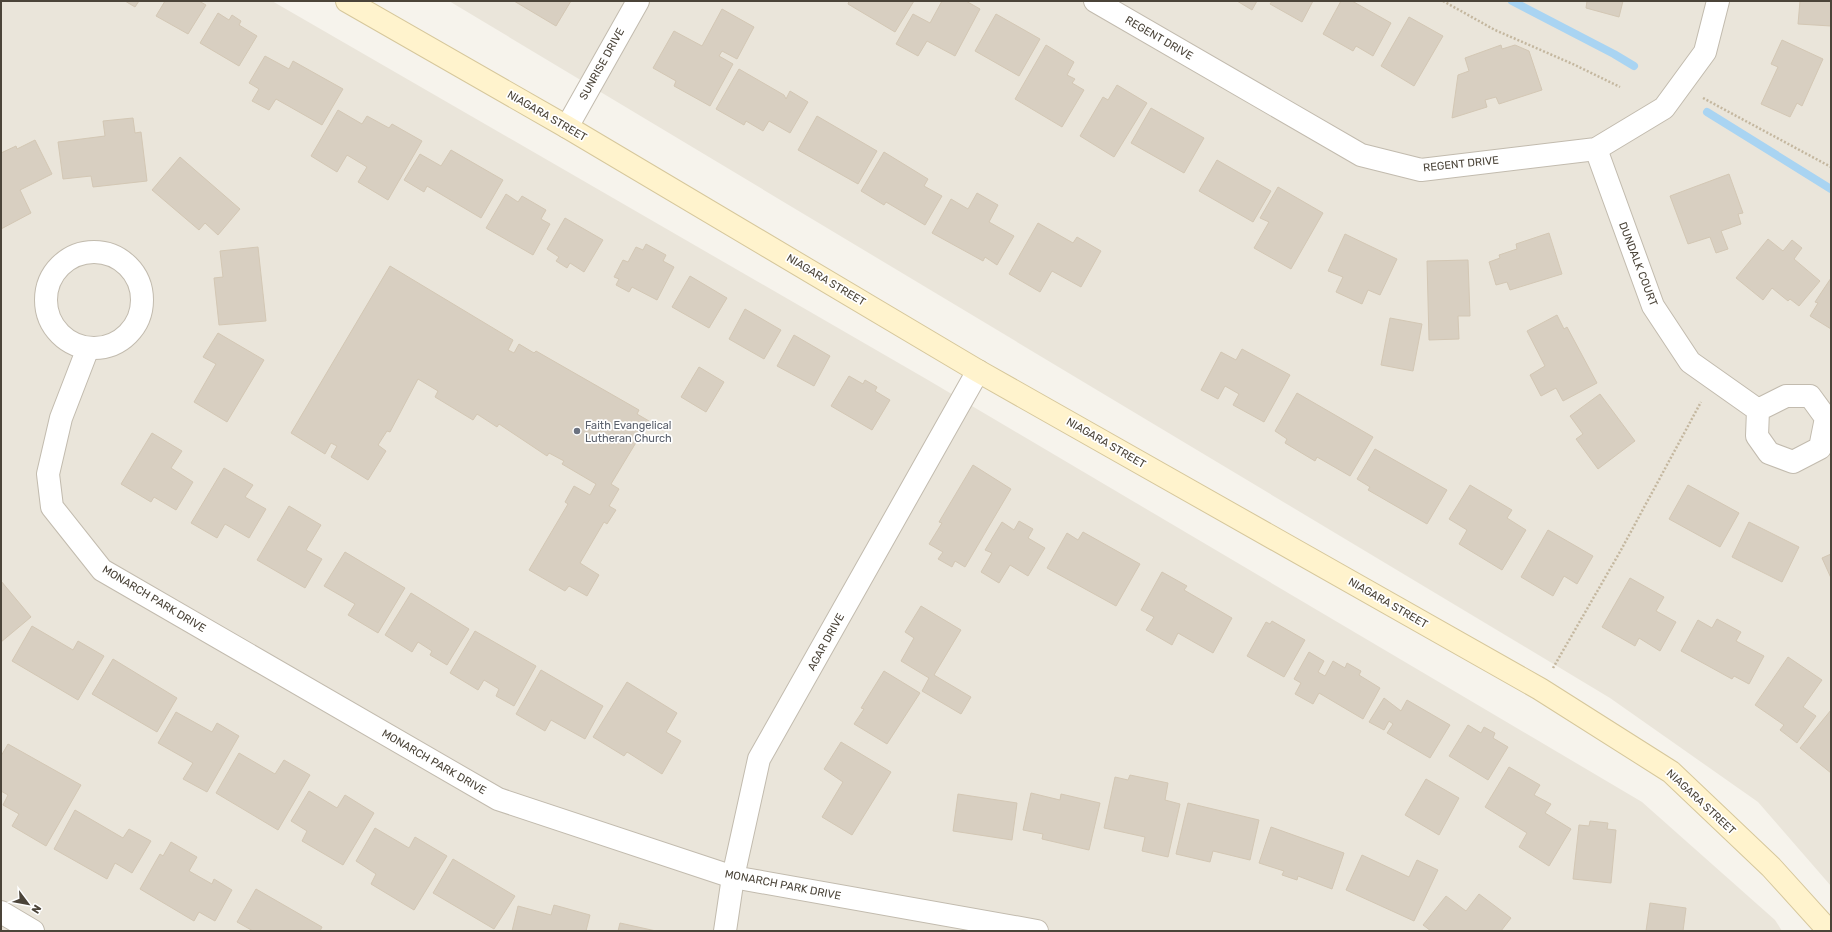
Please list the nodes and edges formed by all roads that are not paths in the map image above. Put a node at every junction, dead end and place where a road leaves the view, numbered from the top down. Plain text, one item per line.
1 (347, 1) edge
2 (638, 1) edge
3 (1095, 1) edge
4 (1718, 1) edge
5 (567, 127) junction
6 (1596, 149) junction
7 (88, 348) junction
8 (978, 371) junction
9 (1758, 410) dead end
10 (733, 877) junction
11 (1, 912) edge
12 (33, 931) edge
13 (725, 931) edge
14 (1037, 931) edge
15 (1829, 931) edge

1 - 5 main road, NIAGARA STREET
2 - 5 street, SUNRISE DRIVE
3 - 6 street, REGENT DRIVE
4 - 6 street, REGENT DRIVE
5 - 8 main road, NIAGARA STREET
6 - 9 street, DUNDALK COURT
7 - 7 street
7 - 10 street, MONARCH PARK DRIVE
8 - 10 street, AGAR DRIVE
8 - 15 main road, NIAGARA STREET
10 - 13 street, AGAR DRIVE
10 - 14 street, MONARCH PARK DRIVE
11 - 12 street

